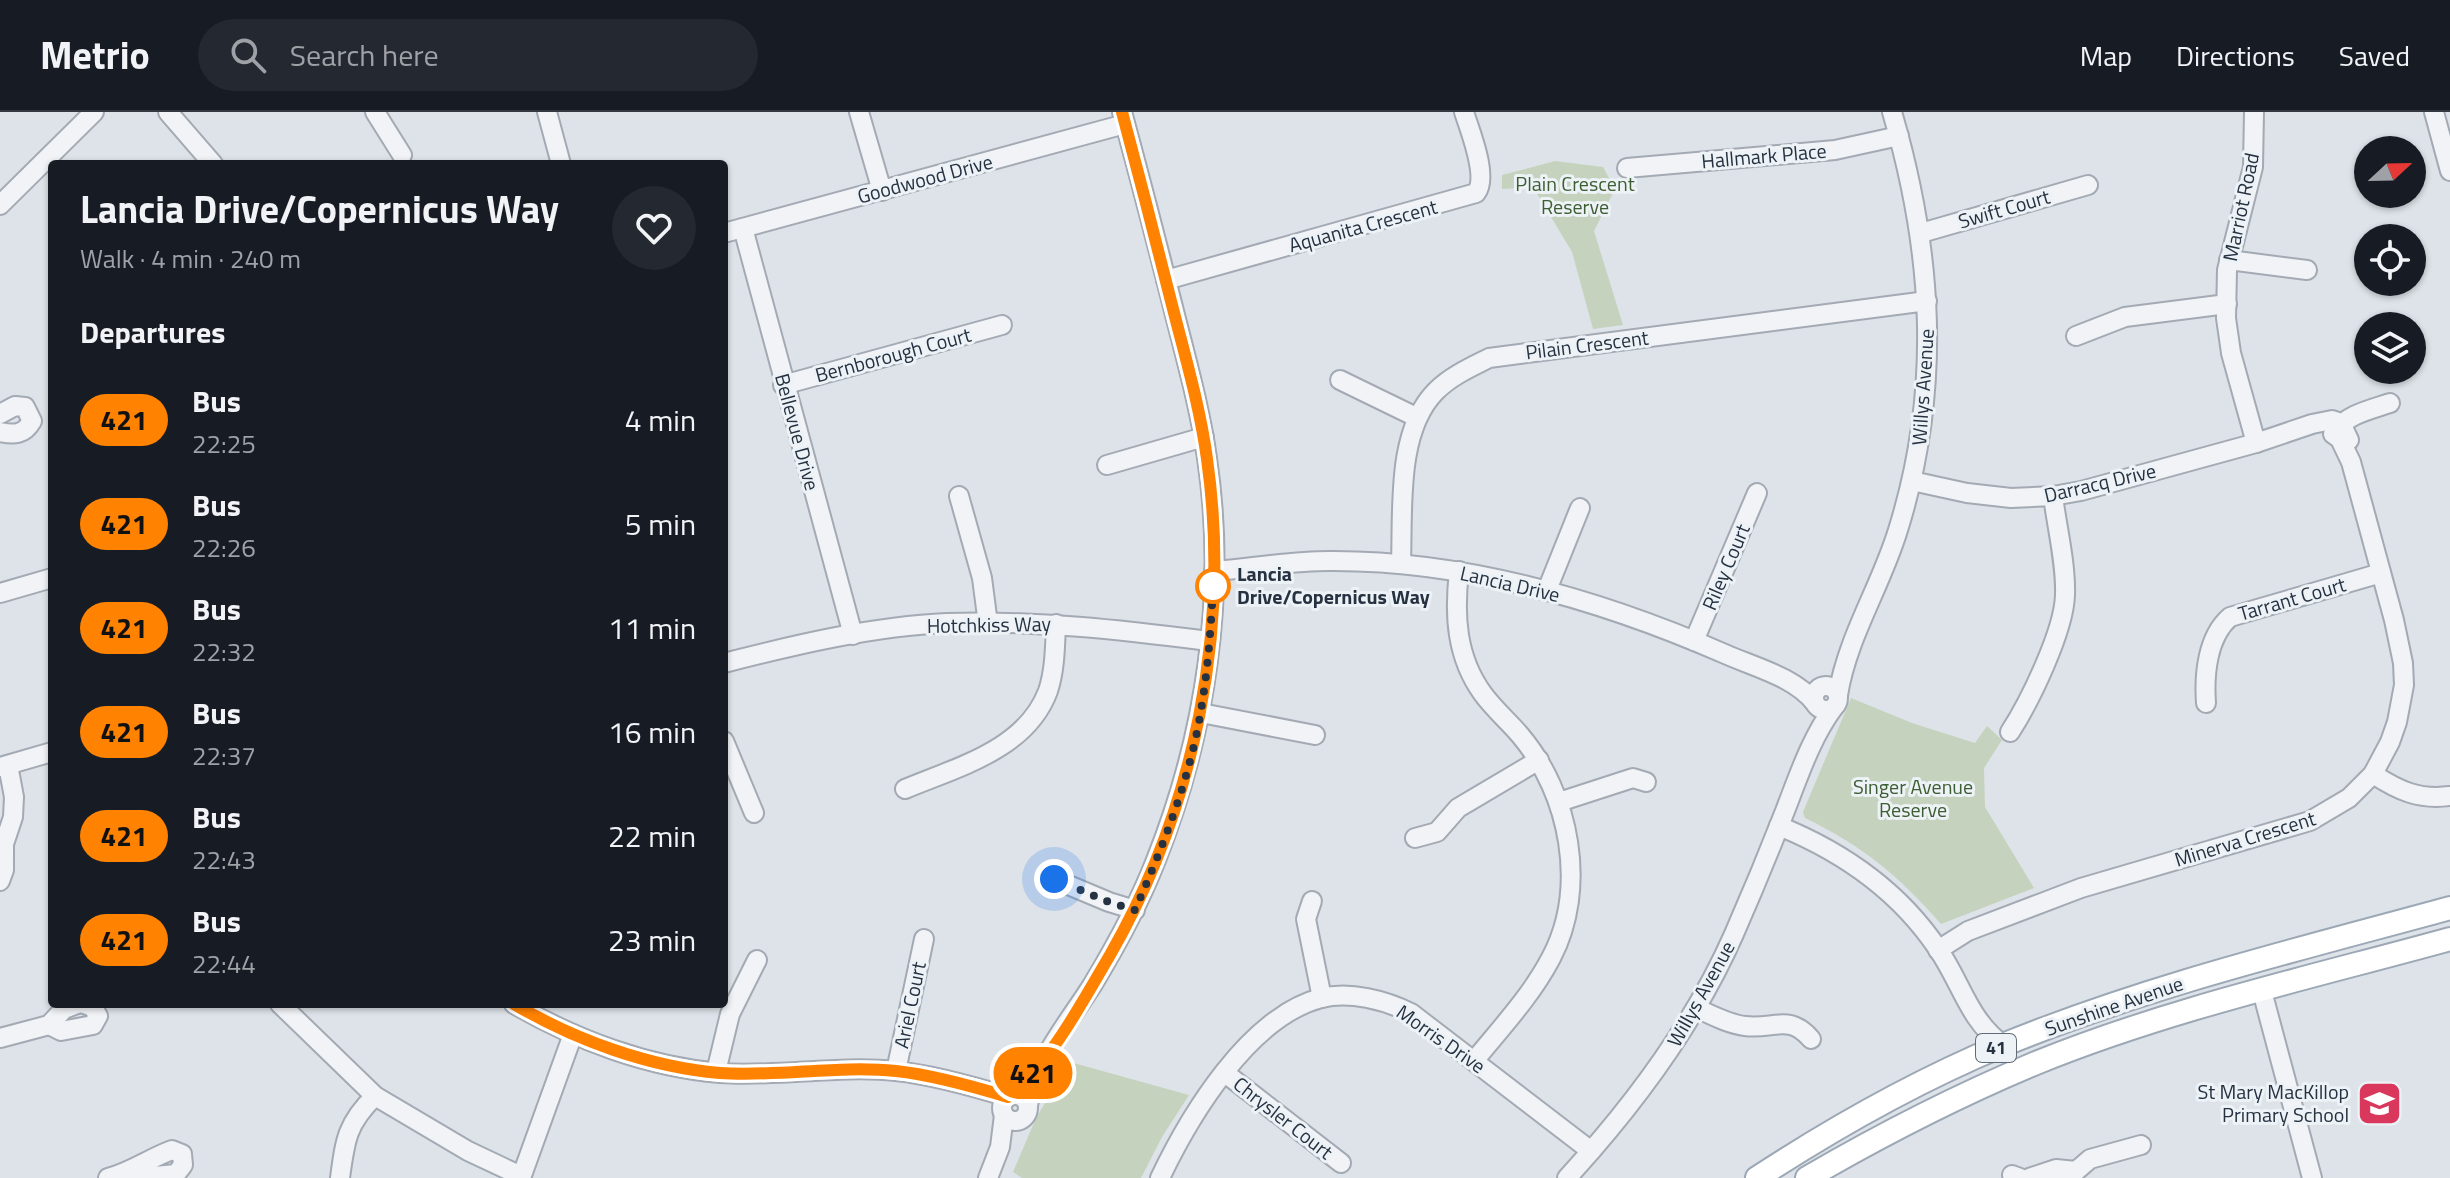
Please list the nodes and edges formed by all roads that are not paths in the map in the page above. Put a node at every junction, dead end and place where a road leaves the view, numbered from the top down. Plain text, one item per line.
1 (94, 112) edge
2 (168, 112) edge
3 (375, 112) edge
4 (547, 112) edge
5 (859, 112) edge
6 (1464, 112) edge
7 (1892, 112) edge
8 (2254, 112) edge
9 (2434, 112) edge
10 (1123, 118) edge
11 (1899, 136) junction
12 (404, 155) dead end
13 (210, 160) edge
14 (560, 160) edge
15 (1627, 168) dead end
16 (2450, 171) edge
17 (2088, 185) dead end
18 (882, 191) junction
19 (0, 205) edge
20 (743, 228) junction
21 (728, 232) edge
22 (1921, 233) junction
23 (2229, 260) junction
24 (2307, 270) dead end
25 (1166, 280) junction
26 (1927, 301) junction
27 (2227, 304) junction
28 (1004, 325) dead end
29 (2076, 336) dead end
30 (1340, 380) dead end
31 (783, 385) junction
32 (2390, 403) dead end
33 (0, 414) edge
34 (1416, 417) junction
35 (2337, 428) junction
36 (0, 432) edge
37 (1204, 437) junction
38 (2256, 443) junction
39 (1107, 465) dead end
40 (1912, 481) junction
41 (1757, 493) dead end
42 (959, 496) dead end
43 (2053, 496) junction
44 (1580, 508) dead end
45 (1401, 563) junction
46 (1214, 571) junction
47 (1459, 571) junction
48 (2381, 573) junction
49 (48, 579) edge
50 (1547, 590) junction
51 (0, 593) edge
52 (988, 624) junction
53 (1056, 624) junction
54 (853, 635) junction
55 (1209, 641) junction
56 (1694, 641) junction
57 (728, 662) edge
58 (2200, 694) dead end
59 (1825, 697) junction
60 (1201, 713) junction
61 (2010, 734) dead end
62 (1315, 735) dead end
63 (728, 751) edge
64 (48, 753) edge
65 (1539, 760) junction
66 (4, 766) edge
67 (1638, 774) dead end
68 (2373, 774) junction
69 (905, 789) dead end
70 (2450, 796) edge
71 (1559, 802) junction
72 (754, 813) dead end
73 (1779, 826) junction
74 (1415, 838) dead end
75 (2, 845) edge
76 (1054, 879) dead end
77 (0, 881) edge
78 (2450, 908) edge
79 (1135, 910) junction
80 (1303, 911) dead end
81 (924, 939) dead end
82 (2450, 939) edge
83 (1938, 950) junction
84 (757, 960) dead end
85 (2254, 963) junction
86 (2262, 991) junction
87 (1322, 998) junction
88 (1966, 1003) junction
89 (67, 1008) edge
90 (94, 1008) edge
91 (284, 1008) edge
92 (522, 1008) edge
93 (1696, 1008) junction
94 (49, 1025) junction
95 (1808, 1029) dead end
96 (573, 1034) junction
97 (2111, 1036) junction
98 (0, 1038) edge
99 (2003, 1045) junction
100 (1981, 1055) junction
101 (1474, 1061) junction
102 (896, 1071) junction
103 (716, 1072) junction
104 (1225, 1073) junction
105 (375, 1096) junction
106 (1013, 1108) junction
107 (2141, 1145) dead end
108 (1591, 1151) junction
109 (1341, 1163) dead end
110 (128, 1173) dead end
111 (2078, 1174) edge
112 (521, 1177) edge
113 (2021, 1177) edge
114 (108, 1178) edge
115 (340, 1178) edge
116 (988, 1178) edge
117 (1160, 1178) edge
118 (1567, 1178) edge
119 (1757, 1178) edge
120 (1807, 1178) edge
121 (2312, 1178) edge

1 - 19 street
2 - 13 street
3 - 12 street
4 - 14 street
5 - 18 street
6 - 25 street, Aquanita Crescent
7 - 11 street, Willys Avenue
8 - 23 street, Marriot Road
9 - 16 street
10 - 18 street, Goodwood Drive
10 - 25 street
11 - 15 street, Hallmark Place
11 - 22 street, Willys Avenue
17 - 22 street, Swift Court
18 - 20 street, Goodwood Drive
20 - 21 street, Goodwood Drive
20 - 31 street, Bellevue Drive
22 - 26 street, Willys Avenue
23 - 24 street
23 - 27 street, Marriot Road
25 - 37 street
26 - 34 street, Pilain Crescent
26 - 40 street, Willys Avenue
27 - 29 street
27 - 38 street, Marriot Road
28 - 31 street, Bernborough Court
30 - 34 street
31 - 54 street, Bellevue Drive
32 - 35 street, Darracq Drive
33 - 36 street
34 - 45 street, Pilain Crescent
35 - 38 street, Darracq Drive
35 - 48 street, Minerva Crescent
37 - 39 street
37 - 46 street
38 - 43 street, Darracq Drive
40 - 43 street, Darracq Drive
40 - 59 street, Willys Avenue
41 - 56 street, Riley Court
42 - 52 street
43 - 61 street
44 - 50 street
45 - 46 street, Lancia Drive
45 - 47 street, Lancia Drive
46 - 55 street
47 - 50 street, Lancia Drive
47 - 65 street
48 - 58 street, Tarrant Court
48 - 68 street, Minerva Crescent
49 - 51 street
50 - 56 street, Lancia Drive
52 - 53 street, Hotchkiss Way
52 - 54 street, Hotchkiss Way
53 - 55 street, Hotchkiss Way
53 - 69 street
54 - 57 street, Hotchkiss Way
55 - 60 street
56 - 59 street, Lancia Drive
59 - 73 street, Willys Avenue
60 - 62 street
60 - 79 street
63 - 72 street
64 - 66 street
65 - 71 street
65 - 74 street
66 - 75 street
67 - 71 street
68 - 70 street
68 - 83 street, Minerva Crescent
71 - 101 street
73 - 83 street
73 - 93 street, Willys Avenue
75 - 77 street
76 - 79 street
78 - 85 main road, Sunshine Avenue / 41
79 - 106 street
80 - 87 street
81 - 102 street, Ariel Court
82 - 86 main road, Sunshine Avenue / 41
83 - 88 street
84 - 103 street
85 - 86 main road
85 - 99 main road, Sunshine Avenue / 41
86 - 97 main road, Sunshine Avenue / 41
86 - 121 street
87 - 101 street, Morris Drive
87 - 104 street, Morris Drive
88 - 99 street
88 - 100 street
89 - 94 street
90 - 94 street
91 - 105 street
92 - 96 street
93 - 95 street
93 - 108 street, Willys Avenue
94 - 98 street
96 - 103 street
96 - 112 street
97 - 100 main road
97 - 120 main road, Sunshine Avenue / 41
99 - 100 main road, Sunshine Avenue / 41
100 - 119 main road, Sunshine Avenue / 41
101 - 108 street, Morris Drive
102 - 103 street
102 - 106 street
104 - 109 street, Chrysler Court
104 - 117 street, Morris Drive
105 - 112 street
105 - 115 street
106 - 116 street
107 - 111 street
108 - 118 street, Willys Avenue
110 - 114 street
111 - 113 street

